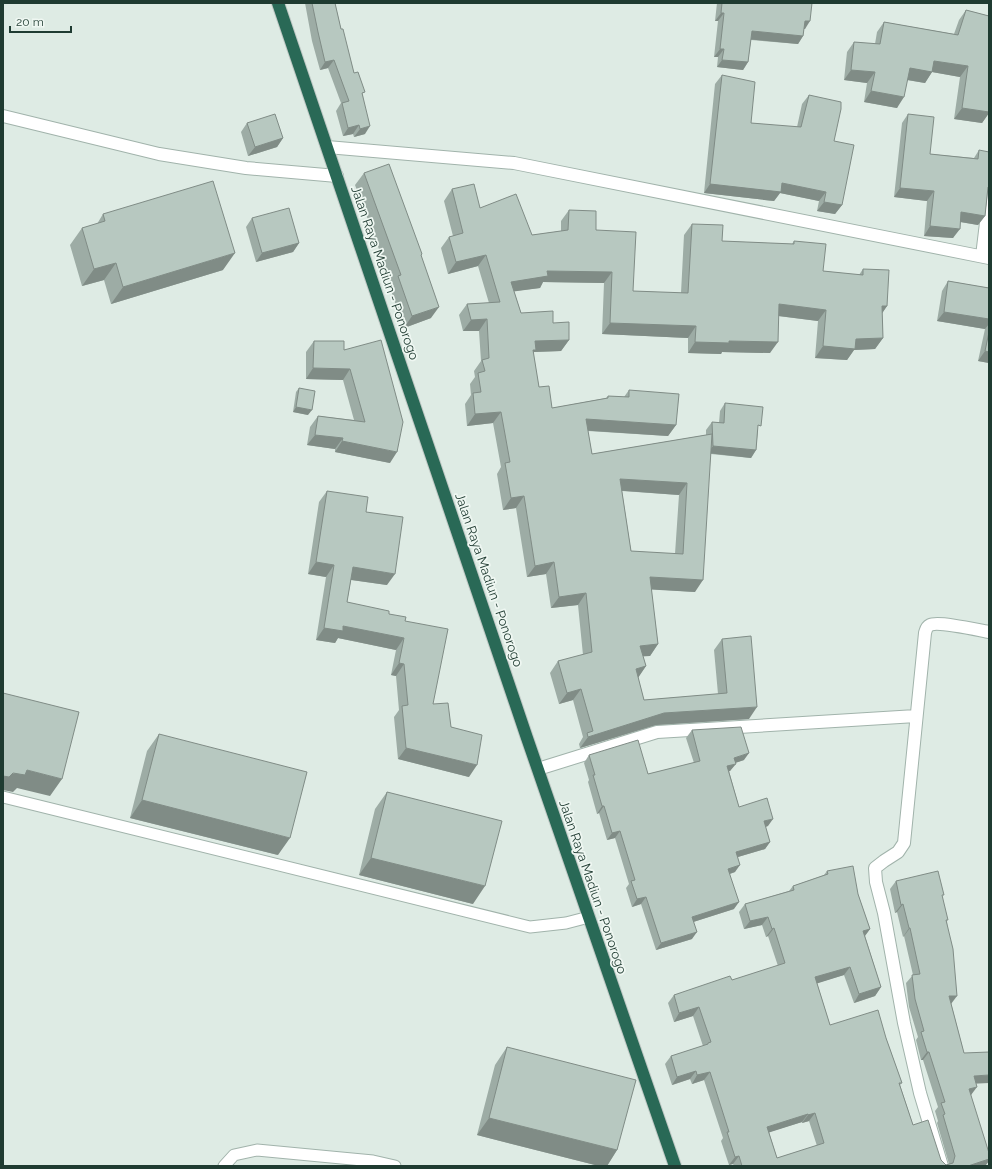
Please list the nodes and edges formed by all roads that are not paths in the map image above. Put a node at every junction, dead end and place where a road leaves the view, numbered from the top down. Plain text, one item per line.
1 (278, 3) edge
2 (3, 116) edge
3 (327, 146) junction
4 (337, 176) junction
5 (989, 198) edge
6 (986, 257) edge
7 (989, 632) edge
8 (916, 716) junction
9 (538, 769) junction
10 (3, 798) edge
11 (589, 917) junction
12 (224, 1166) edge
13 (395, 1166) edge
14 (675, 1166) edge
15 (942, 1166) edge

1 - 3 highway, Jalan Raya Madiun - Ponorogo
2 - 4 street
3 - 4 highway, Jalan Raya Madiun - Ponorogo
3 - 6 street
4 - 9 highway, Jalan Raya Madiun - Ponorogo
5 - 6 street
7 - 8 street
8 - 9 street
8 - 15 street
9 - 11 highway, Jalan Raya Madiun - Ponorogo
10 - 11 lane
11 - 14 highway, Jalan Raya Madiun - Ponorogo
12 - 13 lane

